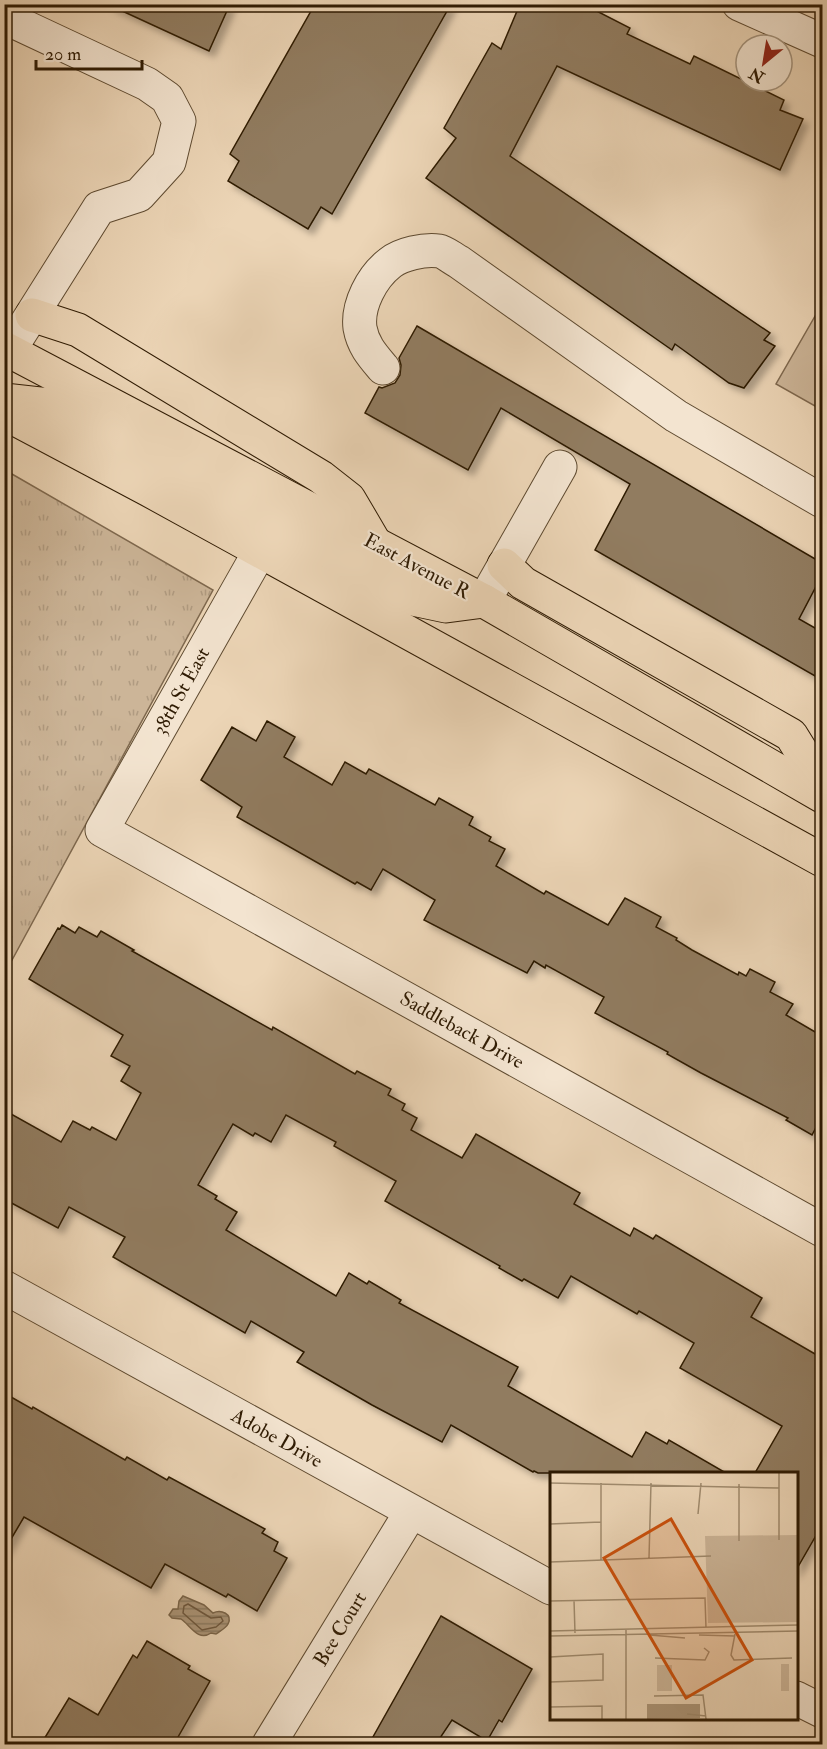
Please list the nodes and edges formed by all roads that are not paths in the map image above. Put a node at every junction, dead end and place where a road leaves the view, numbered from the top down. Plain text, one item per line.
1 (739, 4) edge
2 (4, 17) edge
3 (822, 41) edge
4 (32, 315) junction
5 (7, 349) edge
6 (383, 368) dead end
7 (4, 400) edge
8 (4, 413) edge
9 (560, 467) dead end
10 (822, 501) edge
11 (376, 545) junction
12 (260, 551) junction
13 (504, 565) junction
14 (484, 601) junction
15 (822, 785) edge
16 (822, 796) edge
17 (102, 830) joint
18 (822, 860) edge
19 (822, 1230) edge
20 (4, 1287) edge
21 (411, 1512) junction
22 (550, 1587) edge
23 (797, 1699) edge
24 (822, 1711) edge
25 (268, 1744) edge

1 - 3 street
2 - 4 street
4 - 5 street
4 - 11 main road
5 - 11 main road, East Avenue R
6 - 10 street
7 - 14 main road
8 - 12 main road
9 - 13 street
11 - 14 main road, East Avenue R
12 - 17 street, 38th St East
12 - 18 main road
13 - 14 street
13 - 15 main road
14 - 16 main road, East Avenue R
17 - 19 street, Saddleback Drive
20 - 21 street, Adobe Drive
21 - 22 street, Adobe Drive
21 - 25 street, Bee Court
23 - 24 street

